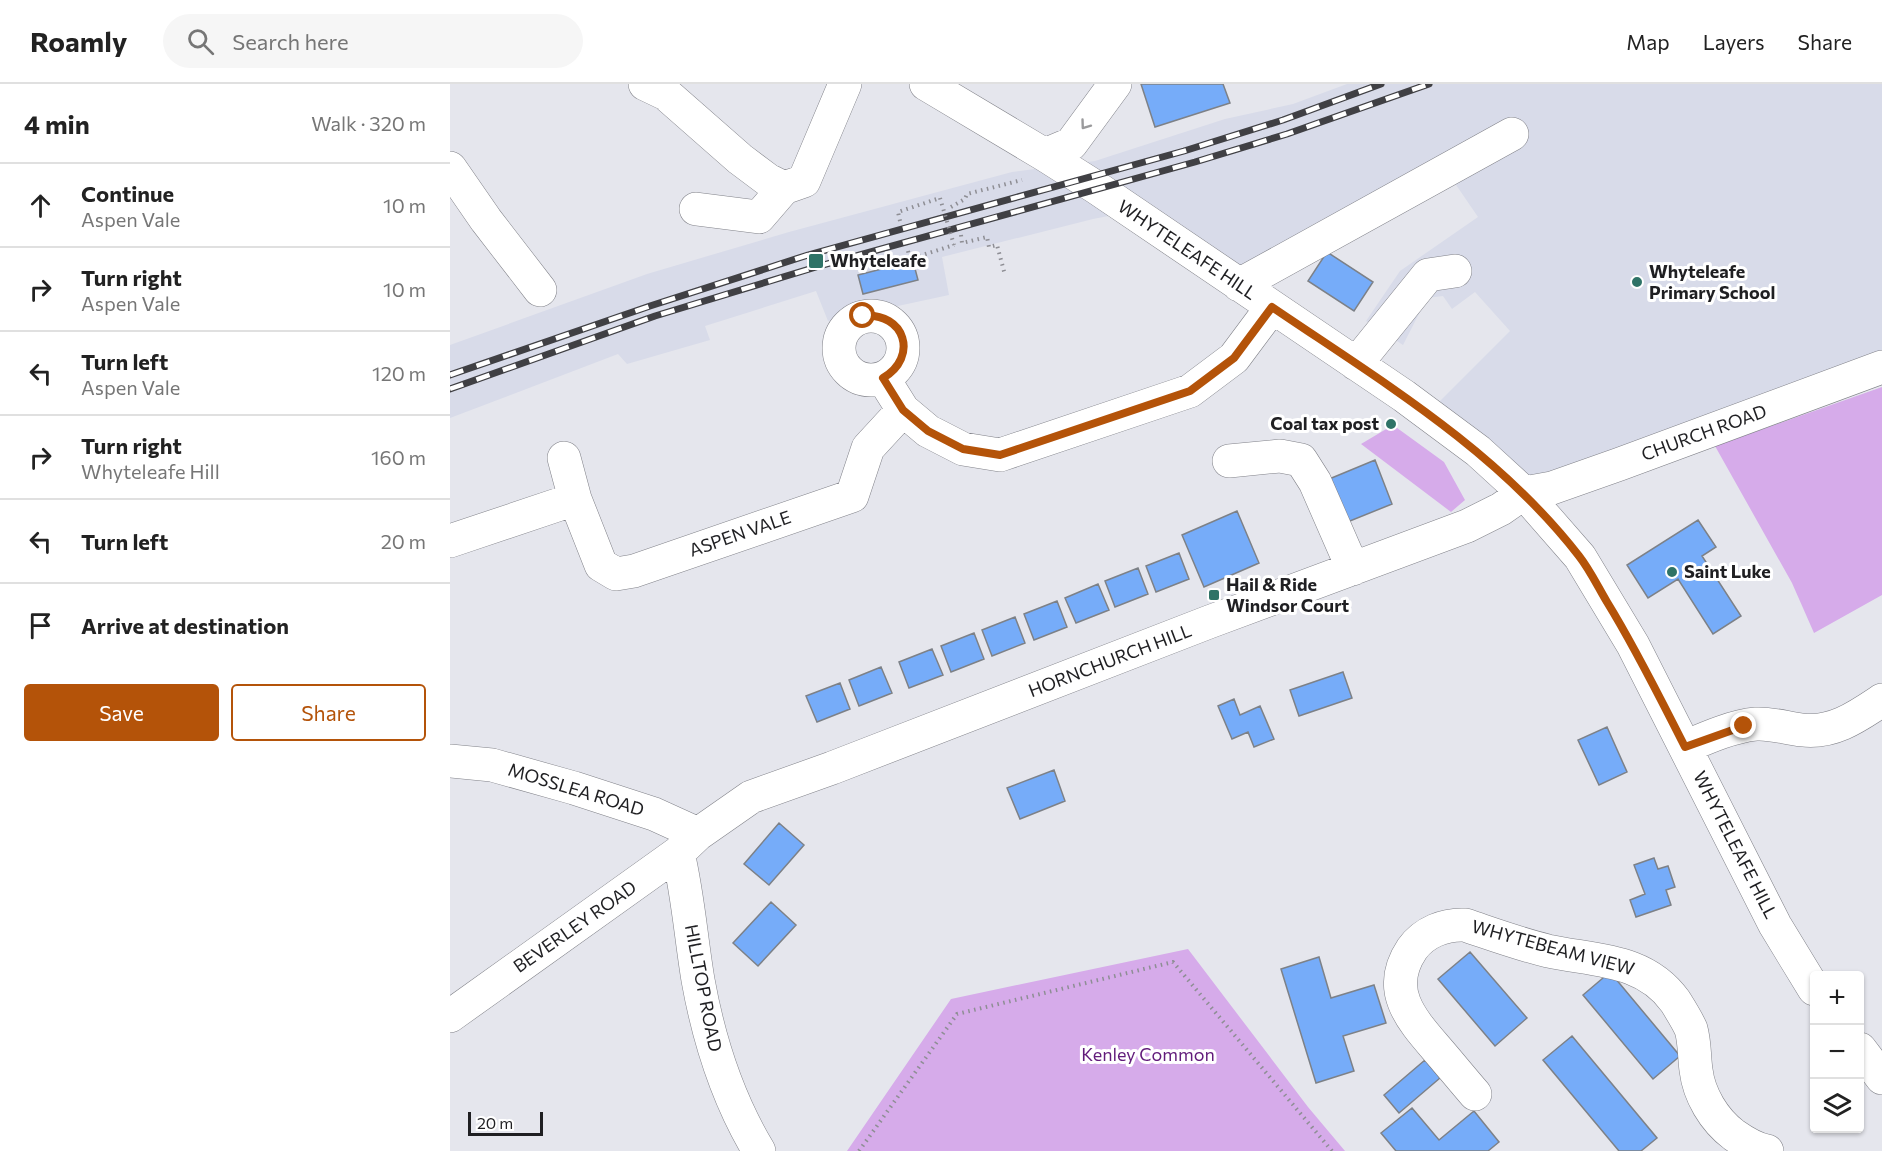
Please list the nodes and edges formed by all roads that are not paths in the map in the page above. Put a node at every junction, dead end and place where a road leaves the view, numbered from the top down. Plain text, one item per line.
1 (645, 84) edge
2 (845, 84) edge
3 (926, 84) edge
4 (1115, 84) edge
5 (1512, 134) dead end
6 (1045, 155) junction
7 (450, 168) edge
8 (784, 188) junction
9 (696, 209) dead end
10 (1455, 272) dead end
11 (1239, 285) junction
12 (540, 290) dead end
13 (1272, 307) junction
14 (1356, 364) junction
15 (1882, 367) edge
16 (883, 378) dead end
17 (903, 410) junction
18 (564, 459) dead end
19 (1229, 461) dead end
20 (1524, 493) junction
21 (575, 499) junction
22 (450, 541) edge
23 (1353, 569) junction
24 (1882, 700) edge
25 (1685, 747) junction
26 (450, 761) edge
27 (688, 844) junction
28 (1810, 981) edge
29 (450, 1016) edge
30 (1864, 1054) edge
31 (1882, 1078) edge
32 (1475, 1094) dead end
33 (759, 1151) edge
34 (1767, 1151) edge

1 - 8 street
2 - 8 street
3 - 6 street, WHYTELEAFE HILL
4 -> 6 street
5 - 11 street
6 - 11 street, WHYTELEAFE HILL
7 - 12 street
8 - 9 street
10 - 14 street
11 - 13 street, WHYTELEAFE HILL
13 - 14 street, WHYTELEAFE HILL
13 - 17 street
14 - 20 street, WHYTELEAFE HILL
15 - 20 street, CHURCH ROAD
16 - 17 street
17 - 21 street, ASPEN VALE
18 - 21 street, ASPEN VALE
19 - 23 street
20 - 23 street, HORNCHURCH HILL
20 - 25 street, WHYTELEAFE HILL
21 - 22 street
23 - 27 street, HORNCHURCH HILL
24 - 25 street
25 - 28 street, WHYTELEAFE HILL
26 - 27 street, MOSSLEA ROAD
27 - 29 street, BEVERLEY ROAD
27 - 33 street, HILLTOP ROAD
30 - 31 street
32 - 34 street, WHYTEBEAM VIEW

